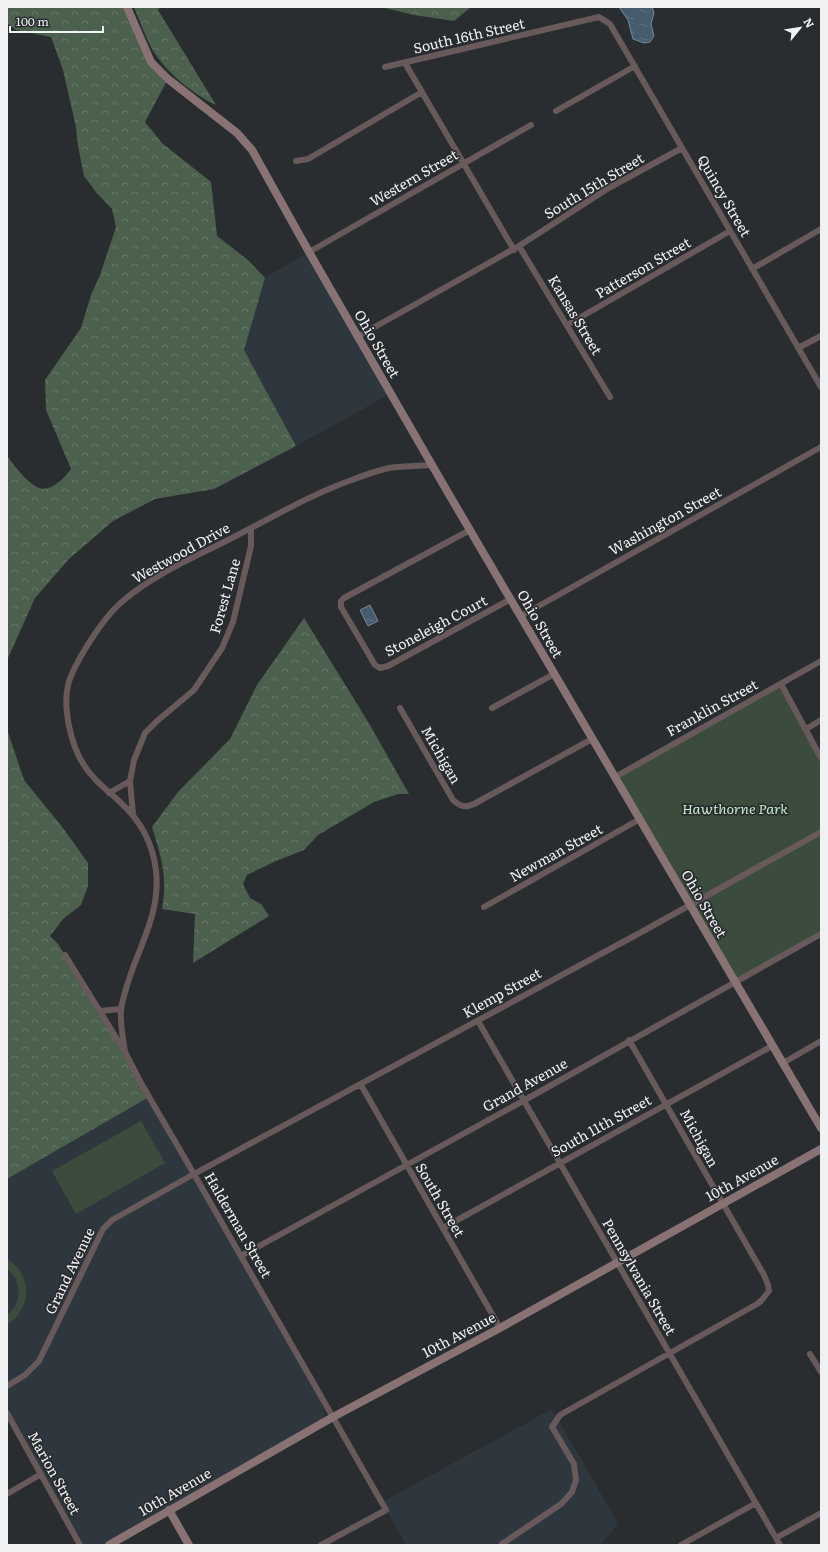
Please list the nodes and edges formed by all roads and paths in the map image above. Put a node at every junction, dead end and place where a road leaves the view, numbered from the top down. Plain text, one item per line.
1 (127, 7) edge
2 (605, 19) joint
3 (405, 63) junction
4 (635, 66) junction
5 (385, 68) dead end
6 (422, 92) junction
7 (556, 111) dead end
8 (531, 125) dead end
9 (682, 148) junction
10 (296, 161) dead end
11 (463, 163) junction
12 (821, 230) edge
13 (730, 231) junction
14 (516, 248) junction
15 (309, 252) junction
16 (752, 269) junction
17 (567, 325) junction
18 (821, 336) edge
19 (357, 337) junction
20 (798, 348) junction
21 (821, 387) edge
22 (610, 397) dead end
23 (821, 447) edge
24 (432, 465) junction
25 (250, 529) junction
26 (470, 530) junction
27 (511, 599) junction
28 (521, 616) junction
29 (821, 661) edge
30 (554, 674) junction
31 (780, 684) junction
32 (400, 708) dead end
33 (492, 708) dead end
34 (821, 720) edge
35 (806, 729) junction
36 (592, 739) junction
37 (821, 758) edge
38 (615, 777) junction
39 (130, 781) junction
40 (109, 793) junction
41 (133, 814) junction
42 (640, 819) junction
43 (821, 832) edge
44 (690, 905) junction
45 (484, 907) dead end
46 (821, 934) edge
47 (65, 955) dead end
48 (734, 982) junction
49 (121, 1009) junction
50 (100, 1011) junction
51 (478, 1021) junction
52 (629, 1040) junction
53 (821, 1041) edge
54 (772, 1046) junction
55 (125, 1052) junction
56 (783, 1063) junction
57 (361, 1085) junction
58 (522, 1101) junction
59 (666, 1104) junction
60 (821, 1128) edge
61 (821, 1149) edge
62 (559, 1163) junction
63 (406, 1165) junction
64 (194, 1174) junction
65 (722, 1203) junction
66 (443, 1228) junction
67 (241, 1256) junction
68 (617, 1262) junction
69 (500, 1328) junction
70 (669, 1353) junction
71 (810, 1354) dead end
72 (821, 1372) edge
73 (7, 1386) edge
74 (7, 1413) edge
75 (333, 1417) junction
76 (42, 1474) junction
77 (7, 1494) edge
78 (756, 1503) junction
79 (169, 1510) junction
80 (821, 1513) edge
81 (776, 1538) junction
82 (502, 1544) edge
83 (80, 1545) edge
84 (109, 1545) edge
85 (189, 1545) edge
86 (322, 1545) edge
87 (681, 1545) edge
88 (780, 1545) edge

1 - 15 street, Ohio Street
2 - 3 street, South 16th Street
2 - 4 street, Quincy Street
3 - 5 street, South 16th Street
3 - 6 street, Kansas Street
4 - 7 street
4 - 9 street, Quincy Street
6 - 10 street
6 - 11 street, Kansas Street
8 - 11 street, Western Street
9 - 13 street, Quincy Street
9 - 14 street, South 15th Street
11 - 14 street, Kansas Street
11 - 15 street, Western Street
12 - 16 street
13 - 16 street, Quincy Street
13 - 17 street, Patterson Street
14 - 17 street, Kansas Street
14 - 19 street, South 15th Street
15 - 19 street, Ohio Street
16 - 20 street, Quincy Street
17 - 22 street, Kansas Street
18 - 20 street
19 - 24 street, Ohio Street
20 - 21 street, Quincy Street
23 - 28 street, Washington Street
24 - 25 street, Westwood Drive
24 - 26 street, Ohio Street
25 - 39 street, Forest Lane
25 - 40 street, Westwood Drive
26 - 27 street, Ohio Street
26 - 27 street, Stoneleigh Court
27 - 28 street, Ohio Street
28 - 30 street, Ohio Street
29 - 31 street, Franklin Street
30 - 33 street
30 - 36 street, Ohio Street
31 - 35 street
31 - 38 street, Franklin Street
32 - 36 street, Michigan
34 - 35 street
35 - 37 street
36 - 38 street, Ohio Street
38 - 42 street, Ohio Street
39 - 40 street
39 - 41 street, Forest Lane
40 - 41 street, Westwood Drive
41 - 49 street, Westwood Drive
42 - 44 street, Ohio Street
42 - 45 street, Newman Street
43 - 44 street, Klemp Street
44 - 48 street, Ohio Street
44 - 51 street, Klemp Street
46 - 48 street, Grand Avenue
47 - 50 street, Halderman Street
48 - 52 street, Grand Avenue
48 - 54 street, Ohio Street
49 - 50 street
49 - 55 street, Westwood Drive
50 - 55 street, Halderman Street
51 - 57 street, Klemp Street
51 - 58 street, Pennsylvania Street
52 - 58 street, Grand Avenue
52 - 59 street, Michigan
53 - 56 street
54 - 56 street, Ohio Street
54 - 59 street, South 11th Street
55 - 64 street, Halderman Street
56 - 60 street, Ohio Street
57 - 63 street, South Street
57 - 64 street, Klemp Street
58 - 62 street, Pennsylvania Street
58 - 63 street, Grand Avenue
59 - 62 street, South 11th Street
59 - 65 street, Michigan
61 - 65 street, 10th Avenue
62 - 66 street, South 11th Street
62 - 68 street, Pennsylvania Street
63 - 66 street, South Street
63 - 67 street, Grand Avenue
64 - 67 street, Halderman Street
64 - 73 street, Grand Avenue
65 - 68 street, 10th Avenue
65 - 70 street, Michigan
66 - 69 street, South Street
67 - 75 street, Halderman Street
68 - 69 street, 10th Avenue
68 - 70 street, Pennsylvania Street
69 - 75 street, 10th Avenue
70 - 78 street, Pennsylvania Street
70 - 82 street
71 - 72 street
74 - 76 street, Marion Street
75 - 79 street, 10th Avenue
75 - 86 street, Halderman Street
76 - 77 street
76 - 83 street, Marion Street
78 - 81 street, Pennsylvania Street
78 - 87 street
79 - 84 street, 10th Avenue
79 - 85 street
80 - 81 street
81 - 88 street, Pennsylvania Street

